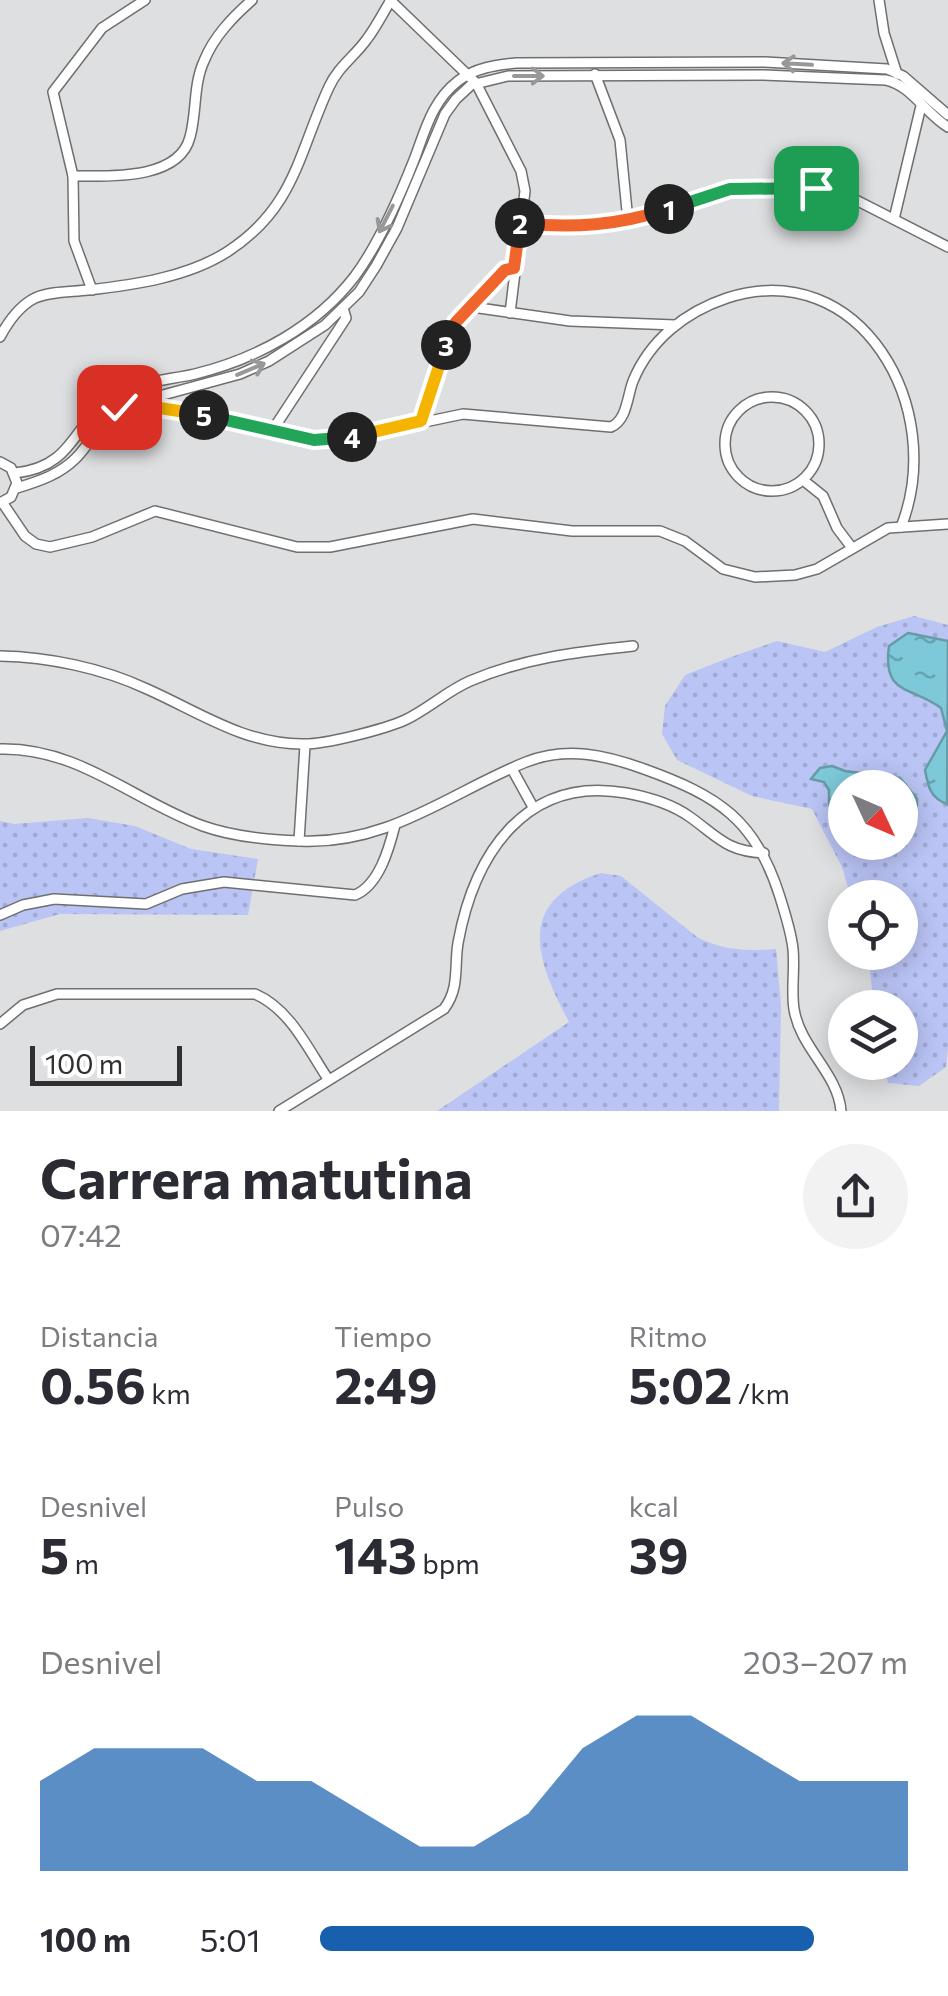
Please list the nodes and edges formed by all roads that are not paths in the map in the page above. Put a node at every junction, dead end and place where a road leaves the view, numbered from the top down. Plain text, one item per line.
1 (145, 0) edge
2 (252, 0) edge
3 (391, 0) edge
4 (879, 0) edge
5 (594, 64) junction
6 (467, 75) junction
7 (595, 76) junction
8 (896, 77) junction
9 (476, 83) junction
10 (921, 106) junction
11 (948, 115) edge
12 (948, 127) edge
13 (72, 176) junction
14 (894, 219) junction
15 (628, 221) junction
16 (519, 223) junction
17 (948, 247) edge
18 (514, 268) junction
19 (92, 290) junction
20 (333, 300) junction
21 (471, 304) junction
22 (344, 308) junction
23 (510, 314) junction
24 (675, 324) junction
25 (0, 337) edge
26 (903, 366) dead end
27 (115, 395) junction
28 (128, 403) junction
29 (421, 421) junction
30 (272, 431) junction
31 (0, 462) edge
32 (15, 474) junction
33 (925, 475) dead end
34 (803, 480) junction
35 (17, 488) junction
36 (917, 499) junction
37 (1, 502) edge
38 (948, 524) edge
39 (901, 526) junction
40 (925, 526) junction
41 (852, 548) junction
42 (632, 646) dead end
43 (0, 656) edge
44 (306, 745) junction
45 (0, 750) edge
46 (512, 769) junction
47 (533, 807) junction
48 (395, 825) junction
49 (299, 842) junction
50 (764, 853) junction
51 (0, 915) edge
52 (0, 1024) edge
53 (328, 1079) junction
54 (279, 1111) edge
55 (842, 1111) edge

1 - 13 street
2 - 13 street
3 - 6 street
3 - 19 street
4 - 8 street
5 - 6 street
5 - 7 street
8 -> 5 street
6 - 9 street
6 -> 20 street
7 - 8 street
9 -> 7 street
7 - 15 street
8 - 10 street
8 - 11 street
9 - 16 street
9 - 22 street
10 - 12 street
10 - 14 street
13 - 19 street
14 - 15 street
14 - 17 street
15 - 16 street
16 - 18 street
18 - 21 street
18 - 23 street
19 - 25 street
20 - 22 street
20 - 27 street
21 - 23 street
21 - 29 street
28 -> 22 street
22 - 30 street
23 - 24 street
24 - 26 street
24 - 29 street
27 - 28 street
27 - 32 street
28 - 30 street
28 - 35 street
29 - 30 street
31 - 32 street
32 - 35 street
33 - 36 street
34 - 34 street
34 - 41 street
35 - 37 street
36 - 39 street
36 - 40 street
37 - 41 street
38 - 40 street
39 - 40 street
39 - 41 street
42 - 44 street
43 - 44 street
44 - 49 street
45 - 49 street
46 - 47 street
46 - 48 street
46 - 50 street
47 - 50 street
47 - 53 street
48 - 49 street
48 - 51 street
50 - 55 street
52 - 53 street
53 - 54 street

